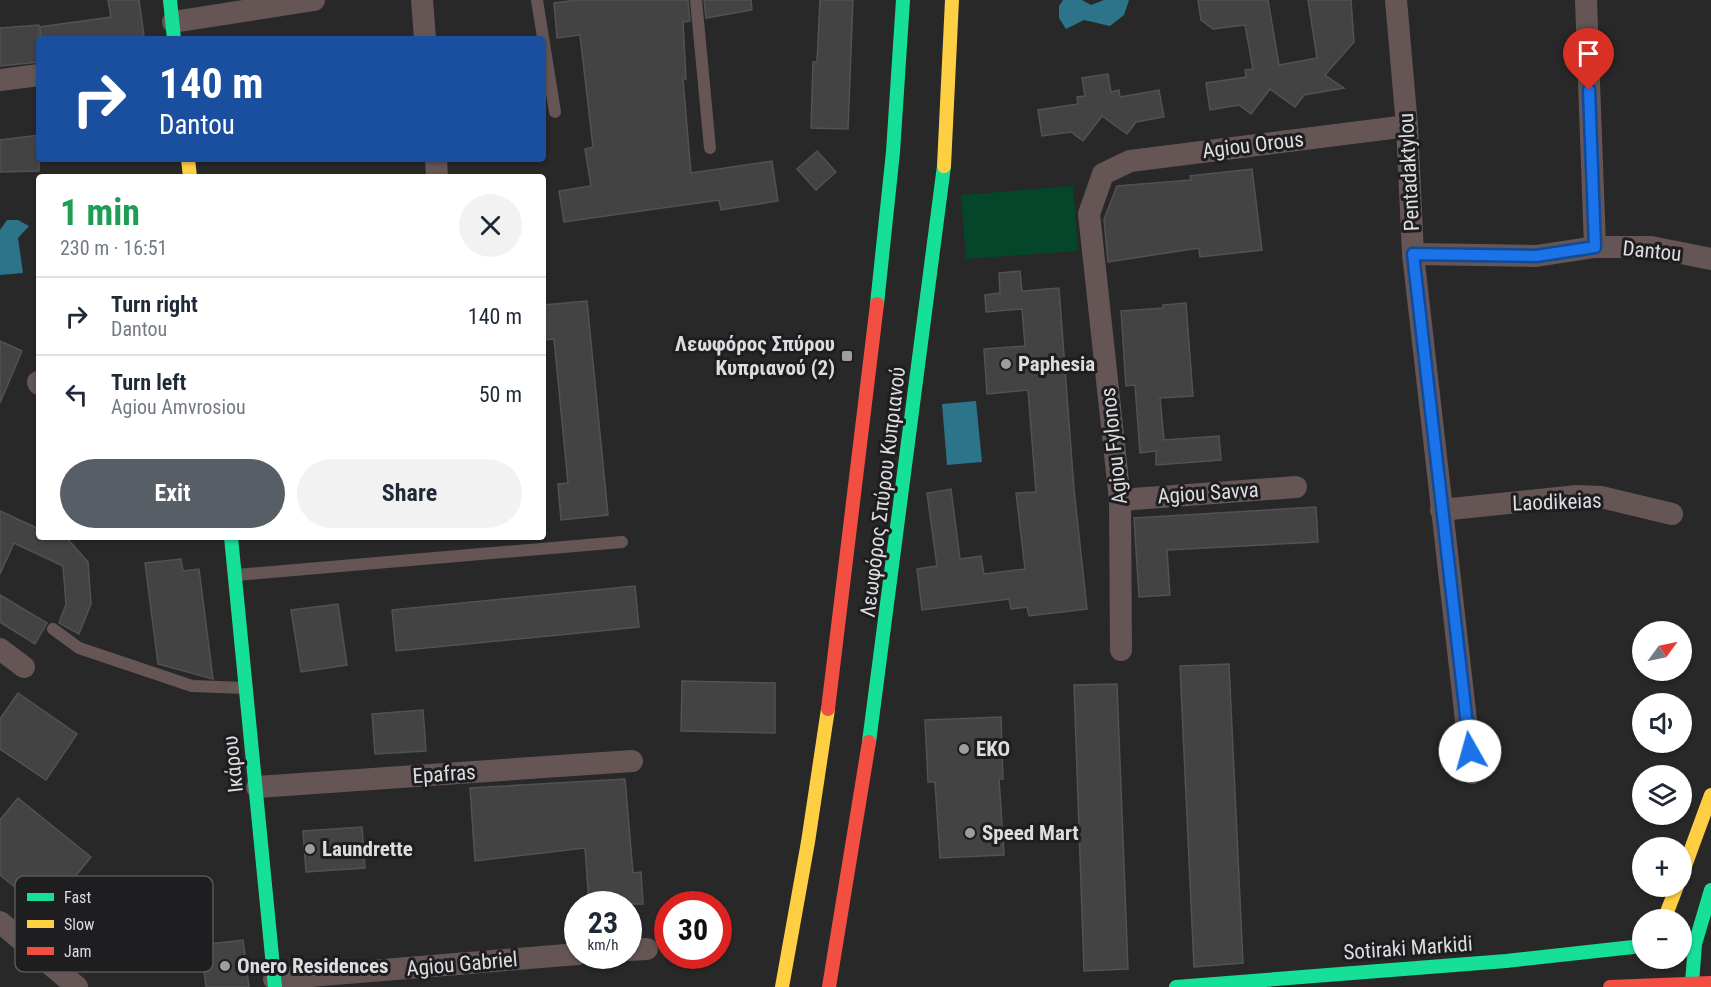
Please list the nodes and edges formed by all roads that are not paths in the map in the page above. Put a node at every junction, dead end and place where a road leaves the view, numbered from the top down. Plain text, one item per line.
1 (314, 0) edge
2 (422, 0) edge
3 (537, 0) edge
4 (696, 0) edge
5 (903, 0) edge
6 (952, 0) edge
7 (1396, 0) edge
8 (1586, 0) edge
9 (172, 20) edge
10 (425, 36) edge
11 (543, 36) edge
12 (546, 56) edge
13 (36, 75) edge
14 (0, 80) edge
15 (555, 112) dead end
16 (1407, 126) junction
17 (710, 148) dead end
18 (1103, 174) joint
19 (1595, 247) junction
20 (1413, 254) junction
21 (1710, 254) edge
22 (1296, 487) dead end
23 (1120, 500) junction
24 (1441, 510) junction
25 (1672, 514) dead end
26 (231, 540) edge
27 (622, 542) dead end
28 (235, 576) junction
29 (53, 629) dead end
30 (0, 649) edge
31 (1121, 650) dead end
32 (24, 667) dead end
33 (246, 688) junction
34 (632, 761) dead end
35 (1472, 773) dead end
36 (257, 787) junction
37 (1711, 795) edge
38 (1692, 847) edge
39 (1711, 890) edge
40 (0, 922) edge
41 (15, 935) edge
42 (1692, 935) edge
43 (1692, 944) edge
44 (1711, 944) edge
45 (1632, 947) edge
46 (564, 955) edge
47 (1653, 969) edge
48 (1691, 969) edge
49 (59, 972) edge
50 (1692, 982) junction
51 (275, 983) edge
52 (1653, 983) junction
53 (1711, 983) edge
54 (783, 985) edge
55 (77, 987) edge
56 (801, 987) edge
57 (829, 987) edge
58 (1176, 987) edge
59 (1610, 987) edge

1 - 9 street
2 - 10 street
3 - 11 lane
4 - 17 lane
5 - 54 main road, Λεωφόρος Σπύρου Κυπριανού
6 - 57 main road, Λεωφόρος Σπύρου Κυπριανού
7 - 16 street, Pentadaktylou
8 - 19 street
12 - 15 lane
13 - 14 street
16 - 18 street, Agiou Orous
16 - 20 street, Pentadaktylou
18 - 23 street, Agiou Fylonos
19 - 20 street, Dantou
19 - 21 street, Dantou
20 - 24 street, Pentadaktylou
22 - 23 street, Agiou Savva
23 - 31 street, Agiou Fylonos
24 - 25 street, Laodikeias
24 - 35 street, Pentadaktylou
26 - 28 main road, Ικάρου
27 - 28 lane
28 - 33 main road, Ικάρου
29 - 33 lane
30 - 32 street
33 - 36 main road, Ικάρου
34 - 36 street, Epafras
36 - 51 main road, Ικάρου
37 - 38 main road
39 - 42 main road
40 - 41 street
43 - 44 main road
45 - 58 main road, Sotiraki Markidi
46 - 51 street, Agiou Gabriel
47 - 52 main road
48 - 50 main road
49 - 55 street
50 - 52 main road
50 - 53 main road
52 - 59 main road
54 - 56 main road

